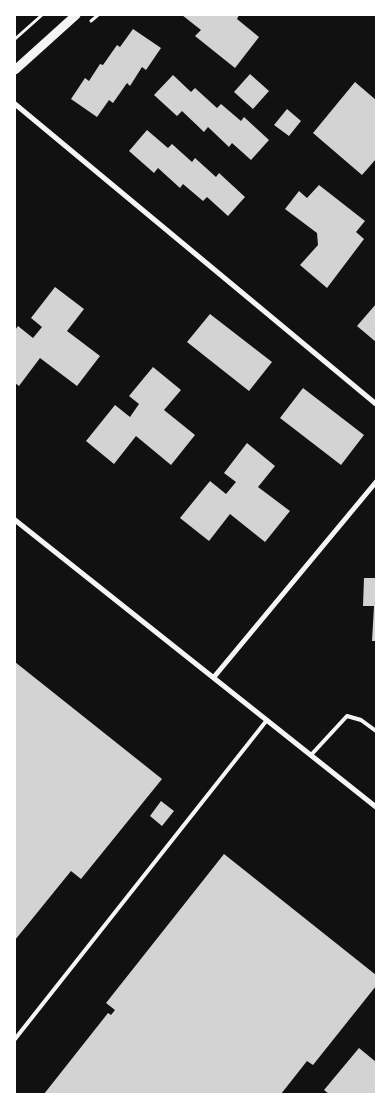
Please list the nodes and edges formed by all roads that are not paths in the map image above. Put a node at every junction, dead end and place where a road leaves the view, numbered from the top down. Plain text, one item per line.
1 (76, 15) edge
2 (15, 70) edge
3 (15, 104) edge
4 (376, 404) edge
5 (376, 482) edge
6 (15, 520) edge
7 (214, 677) junction
8 (267, 720) junction
9 (376, 731) edge
10 (311, 755) junction
11 (376, 807) edge
12 (15, 1040) edge

1 - 2 street
3 - 4 street
5 - 7 street
6 - 7 street
7 - 8 street
8 - 10 street
8 - 12 lane
9 - 10 lane
10 - 11 street

